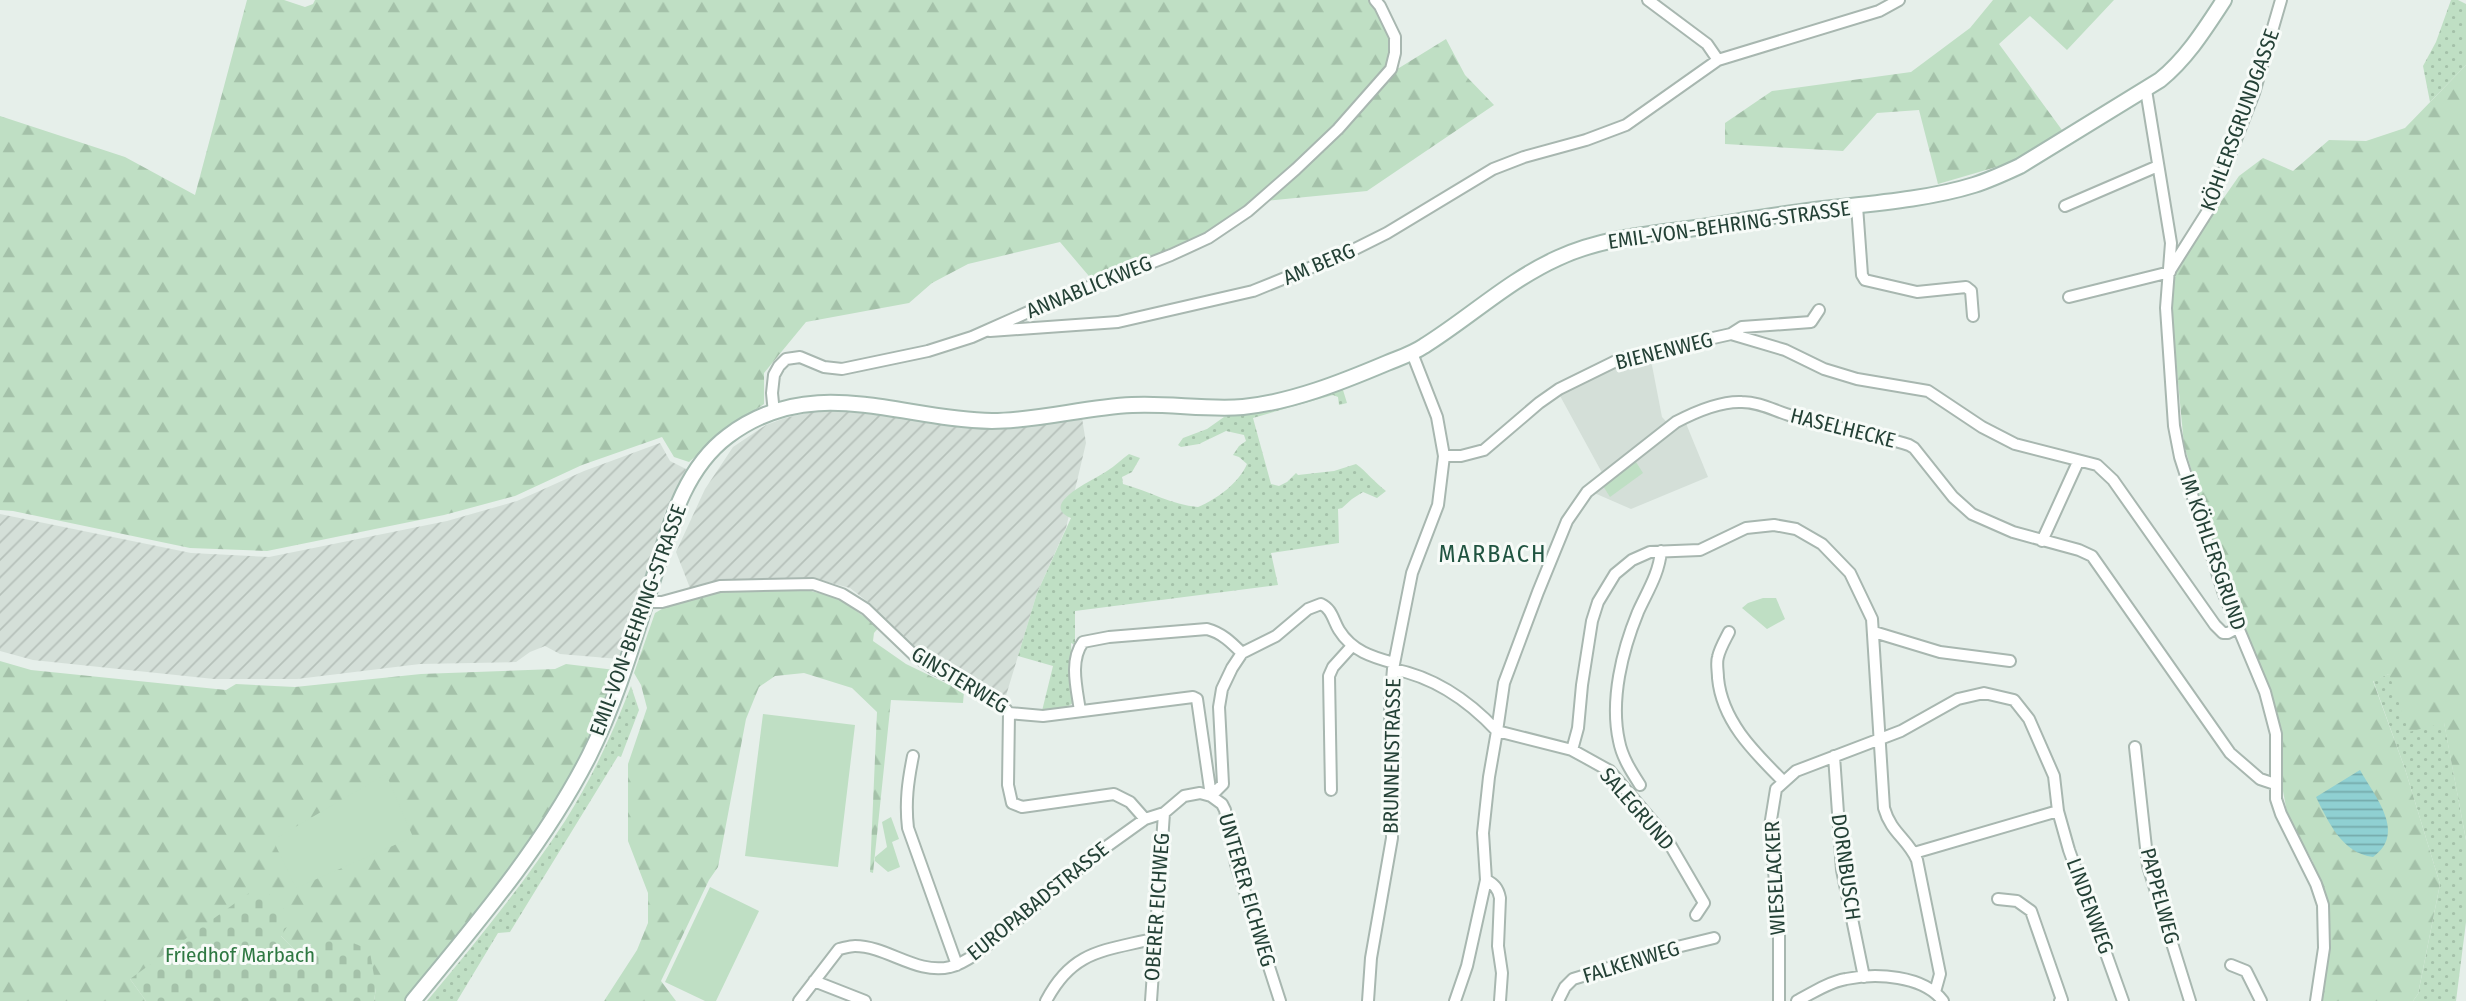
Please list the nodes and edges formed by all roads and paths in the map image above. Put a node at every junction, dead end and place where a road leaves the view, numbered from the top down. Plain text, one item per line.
1 (1375, 0) edge
2 (1648, 0) edge
3 (1899, 0) edge
4 (2224, 0) edge
5 (2281, 0) edge
6 (1718, 60) junction
7 (2146, 90) junction
8 (2158, 166) junction
9 (1857, 206) junction
10 (2065, 206) dead end
11 (2170, 272) junction
12 (2069, 297) dead end
13 (1819, 310) dead end
14 (1973, 316) dead end
15 (990, 331) junction
16 (1731, 334) junction
17 (1412, 353) junction
18 (774, 413) junction
19 (1444, 456) junction
20 (2078, 462) junction
21 (2042, 541) junction
22 (1661, 551) junction
23 (646, 602) junction
24 (2237, 628) junction
25 (1729, 632) dead end
26 (1874, 632) junction
27 (1352, 646) junction
28 (1241, 653) junction
29 (2010, 661) dead end
30 (1394, 666) junction
31 (1080, 712) junction
32 (1009, 713) junction
33 (1497, 731) junction
34 (1880, 740) junction
35 (2135, 747) dead end
36 (1572, 750) junction
37 (913, 756) dead end
38 (1834, 756) junction
39 (1783, 781) junction
40 (2275, 783) junction
41 (1640, 785) dead end
42 (1331, 790) dead end
43 (1211, 796) junction
44 (2058, 811) junction
45 (1164, 813) junction
46 (1145, 819) junction
47 (1914, 853) junction
48 (1486, 880) junction
49 (1998, 899) dead end
50 (1696, 915) dead end
51 (1156, 938) junction
52 (1714, 938) dead end
53 (957, 965) junction
54 (2231, 965) dead end
55 (1864, 977) junction
56 (814, 981) junction
57 (803, 997) edge
58 (1939, 997) edge
59 (413, 1001) edge
60 (865, 1001) edge
61 (1046, 1001) edge
62 (1151, 1001) edge
63 (1280, 1001) edge
64 (1368, 1001) edge
65 (1455, 1001) edge
66 (1500, 1001) edge
67 (1558, 1001) edge
68 (1779, 1001) edge
69 (1797, 1001) edge
70 (2061, 1001) edge
71 (2123, 1001) edge
72 (2190, 1001) edge
73 (2261, 1001) edge
74 (2316, 1001) edge

1 - 15 street, ANNABLICKWEG
2 - 6 street
3 - 6 street, AM BERG
4 - 7 main road, EMIL-VON-BEHRING-STRASSE
5 - 11 street, KÖHLERSGRUNDGASSE
6 - 15 street, AM BERG
7 - 8 street, IM KÖHLERSGRUND
7 - 9 main road, EMIL-VON-BEHRING-STRASSE
8 - 10 street
8 - 11 street, IM KÖHLERSGRUND
9 - 14 street
9 - 17 main road, EMIL-VON-BEHRING-STRASSE
11 - 12 street
11 - 24 street, IM KÖHLERSGRUND
13 - 16 street, BIENENWEG
15 - 18 street, ANNABLICKWEG
16 - 19 street, BIENENWEG
16 - 20 street
17 - 18 main road, EMIL-VON-BEHRING-STRASSE
17 - 19 street, BRUNNENSTRASSE
18 - 23 main road, EMIL-VON-BEHRING-STRASSE
19 - 30 street, BRUNNENSTRASSE
20 - 21 street
20 - 24 street
21 - 33 street, HASELHECKE
21 - 40 street, HASELHECKE
22 - 26 street
22 - 36 street
22 - 41 street, SALEGRUND
23 - 32 street, GINSTERWEG
23 - 59 main road, EMIL-VON-BEHRING-STRASSE
24 - 40 street, IM KÖHLERSGRUND
25 - 39 street
26 - 29 street
26 - 34 street
27 - 28 street
27 - 30 street
27 - 42 street
28 - 31 street
28 - 43 street
30 - 33 street
30 - 64 street, BRUNNENSTRASSE
31 - 32 street, GINSTERWEG
31 - 43 street, GINSTERWEG
32 - 46 street
33 - 36 street
33 - 48 street, HASELHECKE
34 - 38 street
34 - 44 street
34 - 47 street
35 - 72 street, PAPPELWEG
36 - 50 street, SALEGRUND
37 - 53 street
38 - 39 street
38 - 55 street, DORNBUSCH
39 - 68 street, WIESELACKER
40 - 74 street, IM KÖHLERSGRUND
43 - 45 street, UNTERER EICHWEG
43 - 63 street, UNTERER EICHWEG
44 - 47 street
44 - 71 street, LINDENWEG
45 - 46 street, EUROPABADSTRASSE
45 - 51 street, OBERER EICHWEG
46 - 53 street, EUROPABADSTRASSE
47 - 58 street
48 - 65 street
48 - 66 street
49 - 70 street
51 - 61 street
51 - 62 street, OBERER EICHWEG
52 - 67 street, FALKENWEG
53 - 56 street, EUROPABADSTRASSE
54 - 73 street
55 - 58 street
55 - 69 street
56 - 57 street, EUROPABADSTRASSE
56 - 60 street

